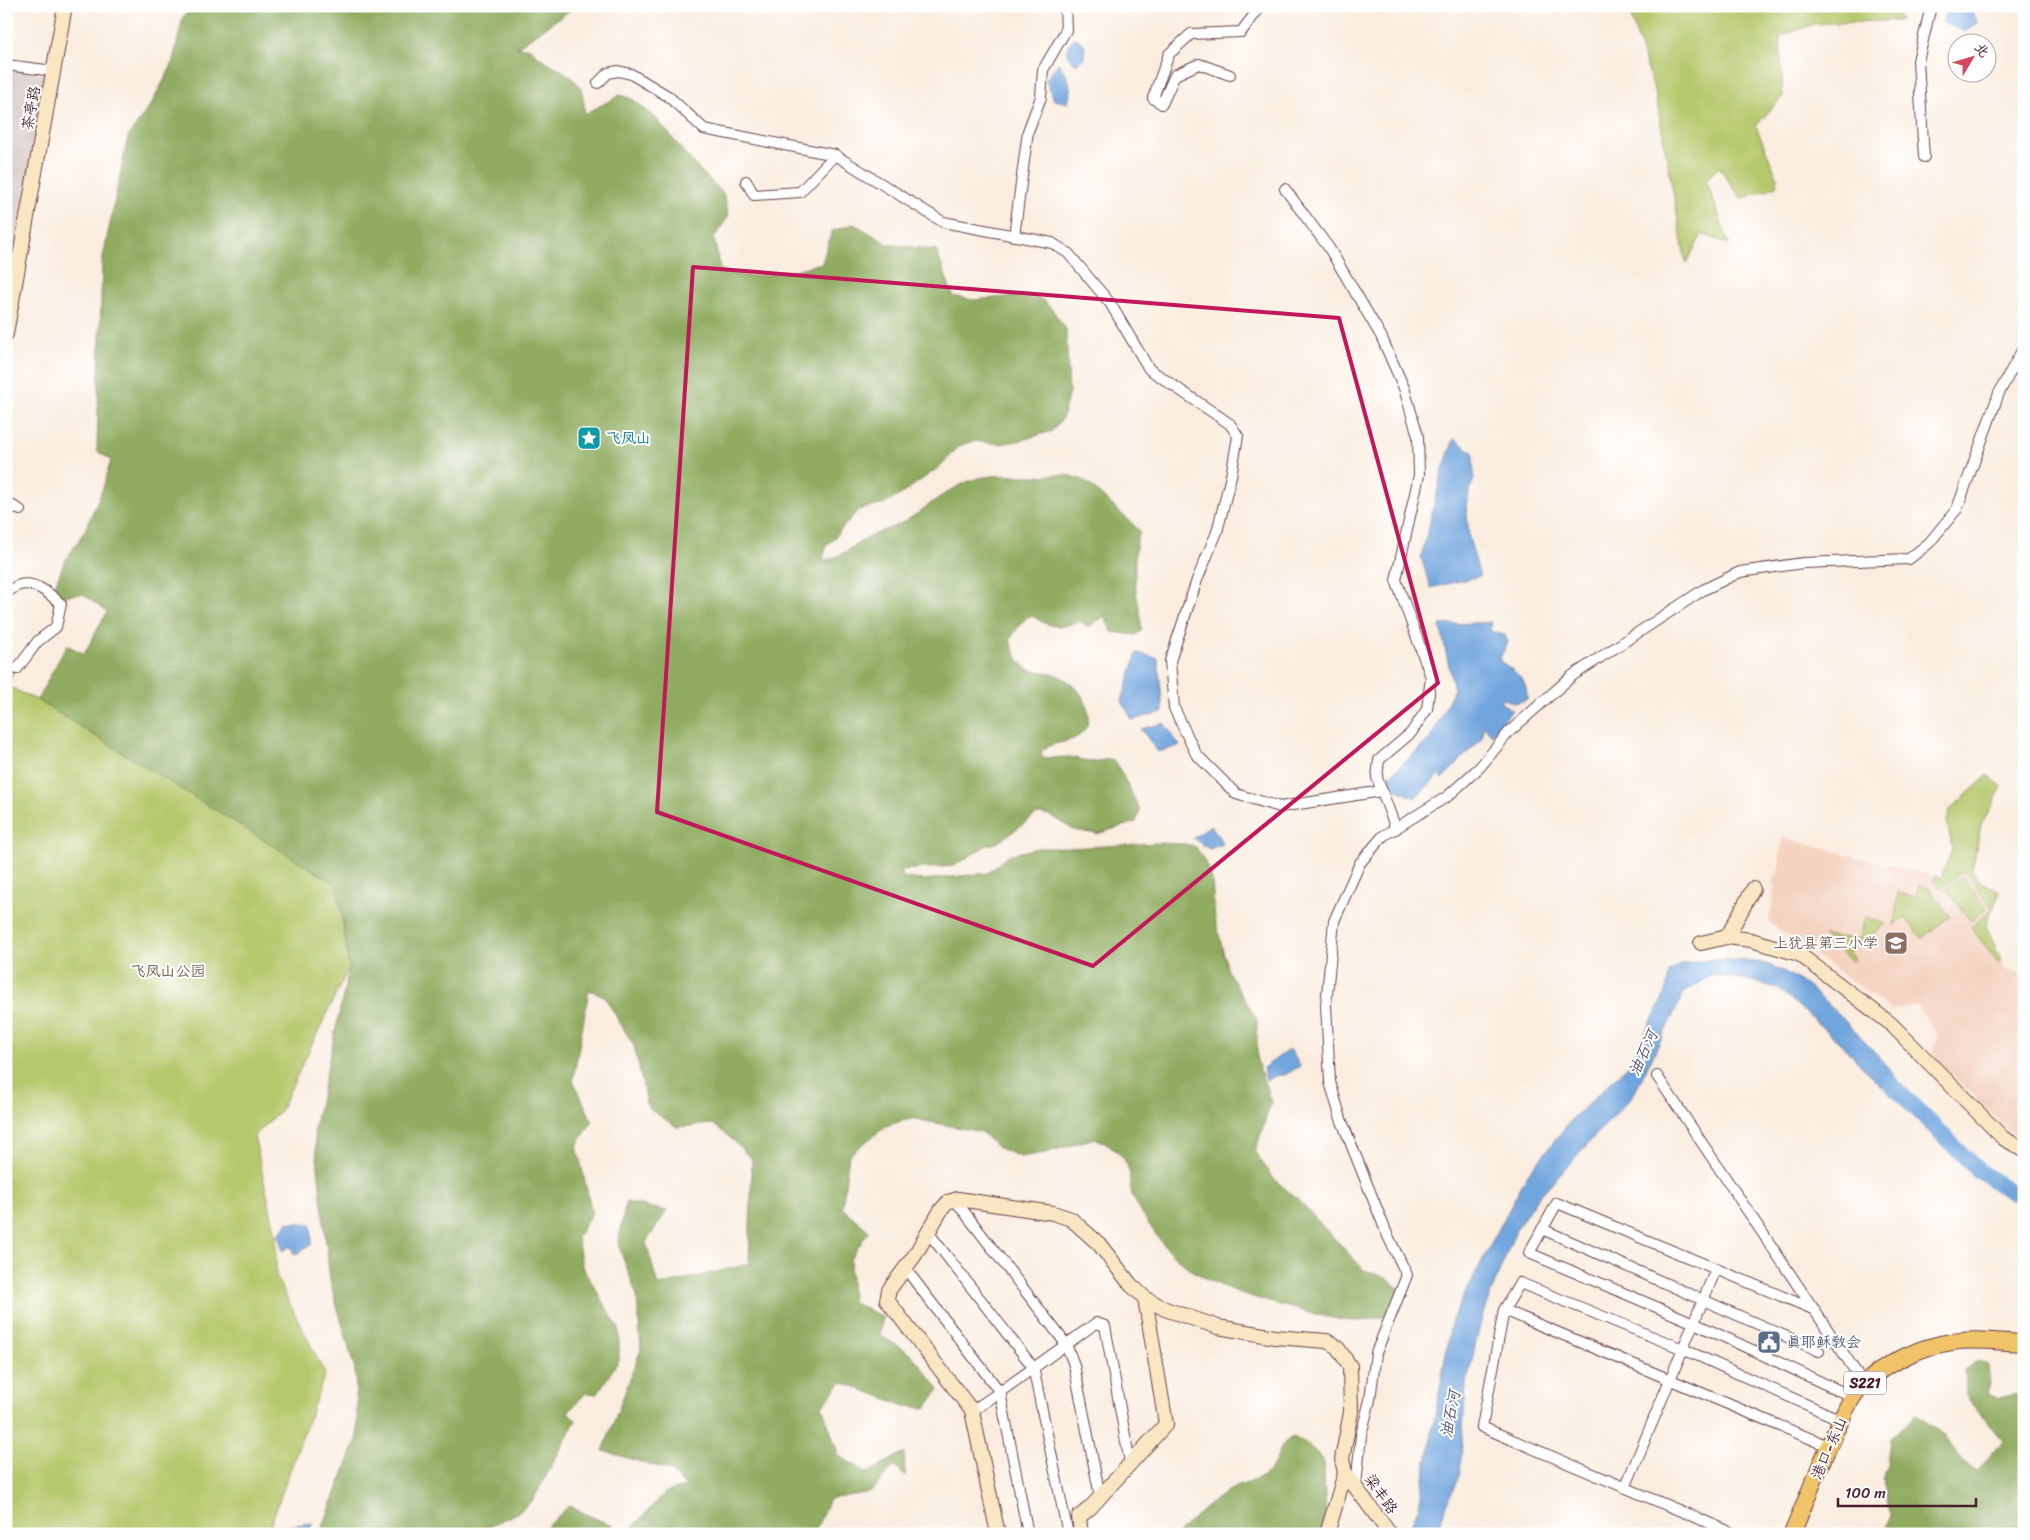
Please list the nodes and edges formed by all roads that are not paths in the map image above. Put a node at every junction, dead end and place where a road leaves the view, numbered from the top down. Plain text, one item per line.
1 (65, 6) edge
2 (1065, 6) edge
3 (1261, 6) edge
4 (1931, 6) edge
5 (6, 65) edge
6 (54, 71) junction
7 (1230, 75) dead end
8 (598, 83) dead end
9 (834, 155) junction
10 (1924, 157) dead end
11 (746, 181) dead end
12 (1285, 189) dead end
13 (1014, 236) junction
14 (9, 303) edge
15 (6, 334) edge
16 (2024, 347) edge
17 (6, 502) edge
18 (20, 510) dead end
19 (6, 592) edge
20 (17, 668) dead end
21 (1382, 791) junction
22 (1396, 829) junction
23 (1753, 888) dead end
24 (1727, 937) junction
25 (1701, 944) dead end
26 (1657, 1076) dead end
27 (2024, 1150) edge
28 (955, 1200) junction
29 (1542, 1229) junction
30 (928, 1232) junction
31 (905, 1268) junction
32 (1716, 1269) junction
33 (1145, 1298) junction
34 (1704, 1300) junction
35 (1504, 1310) junction
36 (1815, 1310) junction
37 (1694, 1323) junction
38 (2024, 1343) edge
39 (1066, 1344) junction
40 (1683, 1349) junction
41 (1819, 1351) dead end
42 (1033, 1368) junction
43 (1670, 1380) junction
44 (1864, 1384) junction
45 (1000, 1392) junction
46 (1853, 1397) junction
47 (972, 1411) junction
48 (1841, 1420) junction
49 (1828, 1446) junction
50 (1130, 1464) junction
51 (1344, 1473) junction
52 (1356, 1486) junction
53 (1625, 1488) junction
54 (1100, 1496) junction
55 (998, 1534) edge
56 (1028, 1534) edge
57 (1068, 1534) edge
58 (1081, 1534) edge
59 (1327, 1534) edge
60 (1390, 1534) edge
61 (1735, 1534) edge
62 (1792, 1534) edge

1 - 6 street, 茶亭路
2 - 13 street
3 - 7 street
4 - 10 street
5 - 6 street
6 - 14 street, 茶亭路
8 - 9 street
9 - 11 street
9 - 13 street
12 - 21 street
13 - 21 street
14 - 15 street, 茶亭路
16 - 22 street
17 - 18 street
19 - 20 street
21 - 22 street
22 - 52 street
23 - 24 street
24 - 25 street
24 - 27 street
26 - 36 street
28 - 30 street
28 - 33 street
28 - 39 street
29 - 32 street
29 - 34 street
29 - 37 street
30 - 31 street
30 - 42 street
31 - 45 street
31 - 47 street
32 - 34 street
32 - 36 street
33 - 50 street
33 - 51 street
34 - 37 street
34 - 41 street
35 - 40 street
35 - 43 street
35 - 53 street
36 - 44 street
37 - 40 street
37 - 46 street
38 - 44 main road, 港口-东山 / S221
39 - 42 street
39 - 50 street
39 - 54 street
40 - 43 street
40 - 48 street
42 - 45 street
42 - 57 street
43 - 49 street
43 - 53 street
44 - 46 main road, 港口-东山 / S221
45 - 47 street
45 - 56 street
46 - 48 main road, 港口-东山 / S221
47 - 55 street
48 - 49 main road, 港口-东山 / S221
49 - 62 main road, 港口-东山 / S221
50 - 54 street
51 - 52 street, 梁丰路
51 - 59 street
52 - 60 street, 梁丰路
53 - 61 street
54 - 58 street

